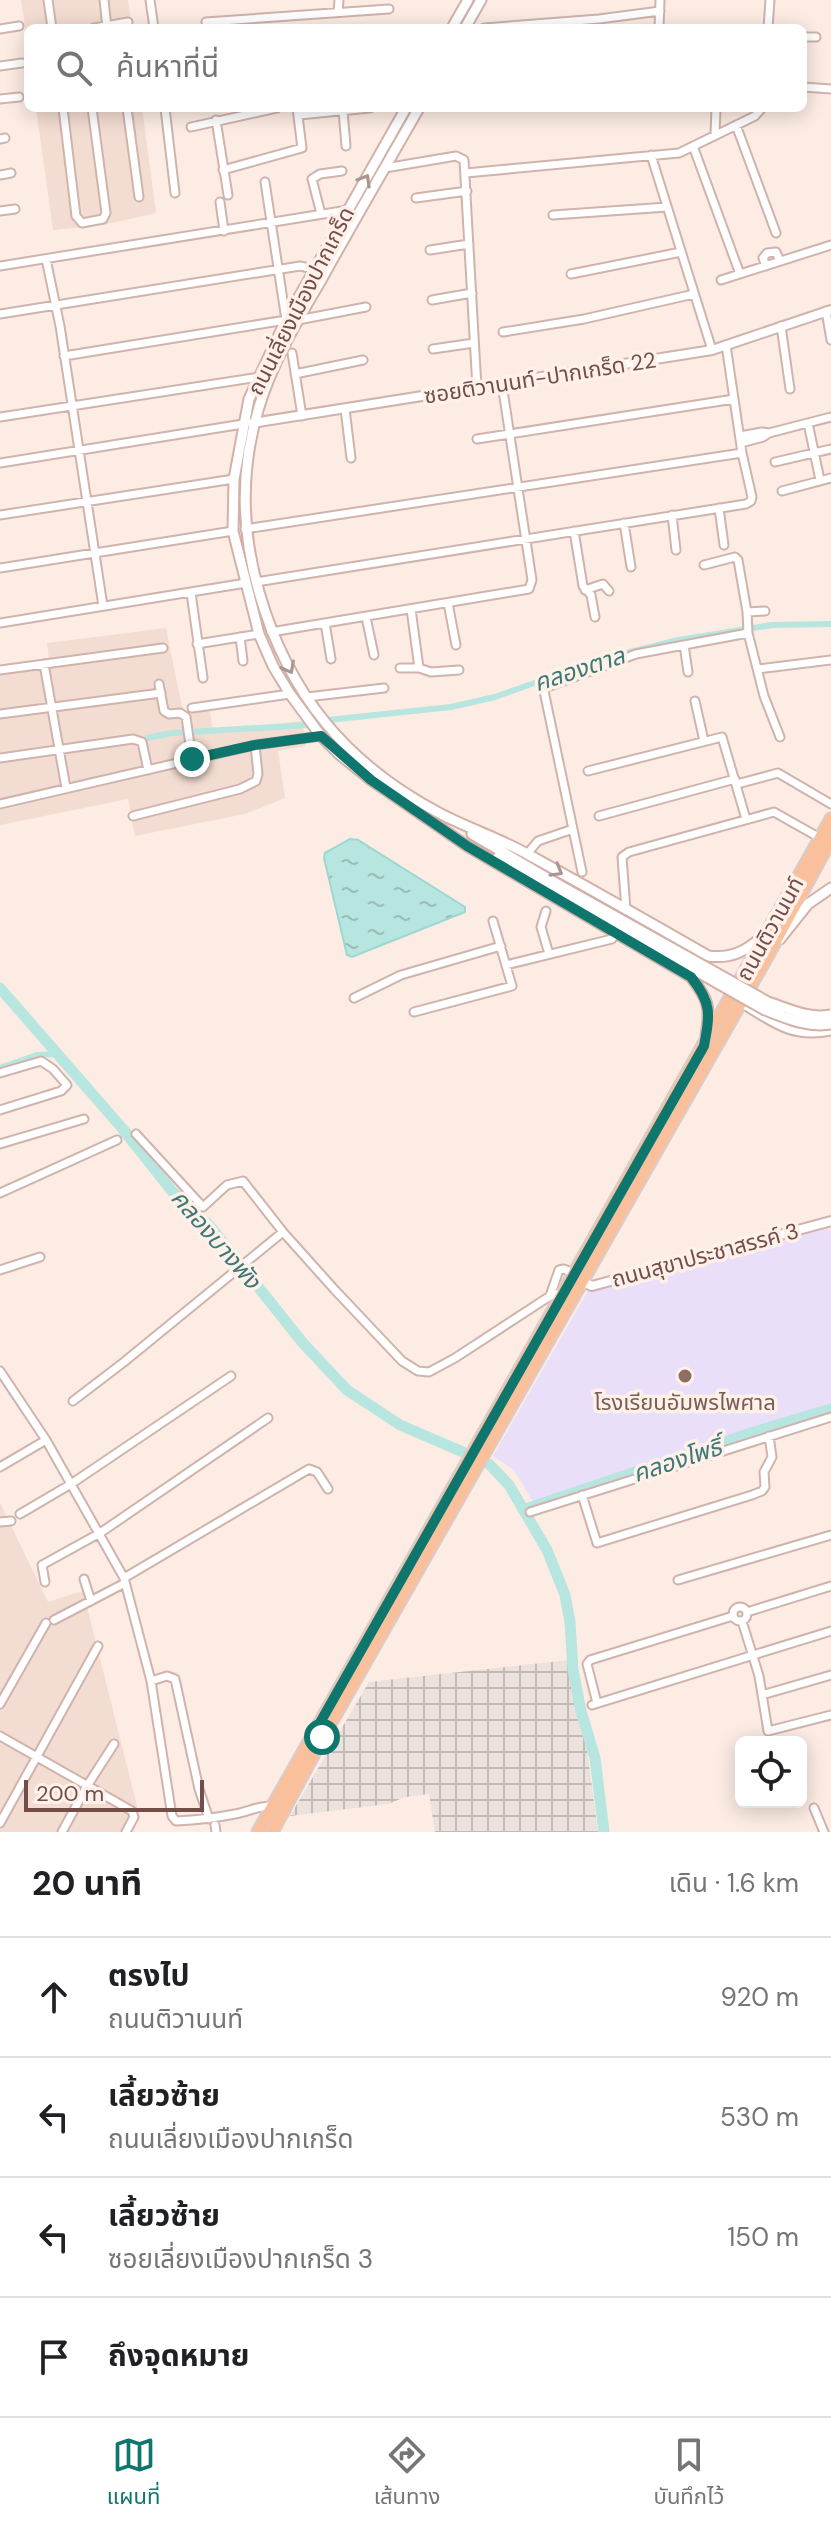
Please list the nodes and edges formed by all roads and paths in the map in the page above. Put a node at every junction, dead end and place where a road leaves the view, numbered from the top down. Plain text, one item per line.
1 (48, 0) edge
2 (104, 0) edge
3 (150, 0) edge
4 (339, 0) edge
5 (468, 0) edge
6 (481, 0) edge
7 (660, 0) edge
8 (770, 0) edge
9 (389, 9) dead end
10 (660, 11) junction
11 (338, 12) junction
12 (128, 22) dead end
13 (206, 22) dead end
14 (51, 24) edge
15 (107, 24) edge
16 (120, 24) edge
17 (153, 24) edge
18 (454, 24) edge
19 (467, 24) edge
20 (525, 24) edge
21 (659, 24) edge
22 (768, 24) edge
23 (19, 26) dead end
24 (0, 29) edge
25 (807, 37) edge
26 (816, 37) dead end
27 (22, 63) dead end
28 (0, 66) edge
29 (807, 87) edge
30 (831, 89) edge
31 (19, 97) dead end
32 (0, 99) edge
33 (63, 112) edge
34 (93, 112) edge
35 (128, 112) edge
36 (165, 112) edge
37 (257, 112) edge
38 (298, 112) edge
39 (343, 112) edge
40 (404, 112) edge
41 (417, 112) edge
42 (716, 112) edge
43 (758, 112) edge
44 (216, 120) junction
45 (736, 125) junction
46 (191, 127) dead end
47 (715, 135) junction
48 (346, 146) dead end
49 (693, 146) junction
50 (651, 155) junction
51 (385, 168) junction
52 (223, 170) junction
53 (342, 171) dead end
54 (11, 173) dead end
55 (466, 173) junction
56 (0, 175) edge
57 (265, 182) dead end
58 (467, 191) junction
59 (175, 193) dead end
60 (228, 195) dead end
61 (139, 197) dead end
62 (416, 198) dead end
63 (220, 202) dead end
64 (667, 207) junction
65 (15, 209) dead end
66 (348, 210) junction
67 (0, 211) edge
68 (321, 214) junction
69 (553, 215) dead end
70 (271, 223) junction
71 (224, 231) junction
72 (776, 233) dead end
73 (469, 244) junction
74 (831, 245) edge
75 (430, 250) dead end
76 (681, 252) junction
77 (46, 259) junction
78 (0, 266) edge
79 (314, 269) junction
80 (279, 270) junction
81 (571, 274) dead end
82 (740, 274) junction
83 (721, 280) dead end
84 (472, 293) junction
85 (694, 294) junction
86 (432, 300) dead end
87 (56, 305) junction
88 (366, 307) dead end
89 (829, 310) edge
90 (0, 314) edge
91 (286, 320) junction
92 (298, 320) junction
93 (781, 326) junction
94 (503, 332) dead end
95 (831, 340) edge
96 (474, 343) junction
97 (726, 345) junction
98 (433, 349) dead end
99 (712, 350) junction
100 (292, 353) dead end
101 (64, 356) junction
102 (363, 360) dead end
103 (295, 374) junction
104 (259, 377) junction
105 (502, 384) junction
106 (477, 388) junction
107 (790, 389) dead end
108 (734, 399) junction
109 (71, 406) junction
110 (345, 409) junction
111 (302, 416) junction
112 (0, 417) edge
113 (831, 417) edge
114 (254, 423) junction
115 (808, 423) junction
116 (243, 424) junction
117 (509, 434) junction
118 (477, 439) dead end
119 (740, 439) junction
120 (831, 449) edge
121 (79, 451) junction
122 (742, 453) junction
123 (814, 453) junction
124 (351, 458) dead end
125 (775, 462) dead end
126 (0, 463) edge
127 (831, 478) edge
128 (234, 479) junction
129 (820, 480) junction
130 (518, 487) junction
131 (782, 491) dead end
132 (87, 501) junction
133 (719, 508) junction
134 (0, 515) edge
135 (672, 515) junction
136 (624, 523) junction
137 (245, 529) junction
138 (233, 531) junction
139 (574, 531) junction
140 (527, 538) junction
141 (724, 545) dead end
142 (676, 550) dead end
143 (95, 553) junction
144 (704, 565) dead end
145 (631, 567) dead end
146 (0, 568) edge
147 (251, 583) junction
148 (585, 590) junction
149 (609, 591) dead end
150 (191, 593) junction
151 (448, 603) junction
152 (103, 606) junction
153 (411, 609) junction
154 (765, 611) dead end
155 (747, 612) junction
156 (366, 617) junction
157 (595, 617) dead end
158 (0, 623) edge
159 (325, 623) junction
160 (747, 628) junction
161 (271, 632) junction
162 (259, 634) junction
163 (240, 637) junction
164 (197, 644) junction
165 (456, 645) dead end
166 (684, 645) junction
167 (163, 648) dead end
168 (374, 655) dead end
169 (331, 659) dead end
170 (831, 660) edge
171 (243, 661) dead end
172 (44, 664) junction
173 (400, 668) dead end
174 (419, 668) junction
175 (758, 669) junction
176 (0, 670) edge
177 (459, 670) dead end
178 (688, 672) dead end
179 (203, 678) dead end
180 (159, 684) dead end
181 (384, 688) dead end
182 (161, 693) junction
183 (290, 694) junction
184 (307, 697) junction
185 (695, 701) dead end
186 (52, 707) junction
187 (192, 708) dead end
188 (0, 714) edge
189 (321, 736) junction
190 (780, 737) dead end
191 (704, 741) junction
192 (255, 745) junction
193 (59, 749) junction
194 (0, 758) edge
195 (192, 759) junction
196 (148, 770) junction
197 (588, 771) dead end
198 (736, 782) junction
199 (66, 788) junction
200 (0, 804) edge
201 (831, 804) edge
202 (442, 815) junction
203 (133, 816) dead end
204 (599, 816) dead end
205 (746, 819) junction
206 (831, 819) edge
207 (440, 827) junction
208 (573, 829) junction
209 (826, 839) edge
210 (527, 854) junction
211 (582, 872) dead end
212 (558, 888) junction
213 (831, 888) edge
214 (626, 910) junction
215 (546, 911) dead end
216 (493, 921) dead end
217 (770, 930) junction
218 (615, 934) junction
219 (501, 946) junction
220 (549, 954) junction
221 (768, 955) junction
222 (708, 956) junction
223 (506, 965) junction
224 (685, 975) junction
225 (354, 998) dead end
226 (739, 1002) junction
227 (414, 1012) dead end
228 (831, 1015) edge
229 (831, 1024) edge
230 (831, 1031) edge
231 (704, 1046) junction
232 (0, 1073) edge
233 (0, 1110) edge
234 (84, 1119) dead end
235 (136, 1134) dead end
236 (117, 1140) dead end
237 (0, 1144) edge
238 (0, 1193) edge
239 (831, 1221) edge
240 (283, 1232) junction
241 (40, 1257) dead end
242 (0, 1270) edge
243 (578, 1277) junction
244 (563, 1293) junction
245 (550, 1296) junction
246 (0, 1371) edge
247 (231, 1376) dead end
248 (73, 1401) dead end
249 (831, 1417) edge
250 (268, 1418) dead end
251 (769, 1436) junction
252 (46, 1440) junction
253 (0, 1467) edge
254 (71, 1484) junction
255 (328, 1489) dead end
256 (582, 1495) junction
257 (530, 1512) dead end
258 (20, 1514) dead end
259 (11, 1521) dead end
260 (0, 1522) edge
261 (100, 1533) junction
262 (831, 1535) edge
263 (84, 1579) dead end
264 (678, 1580) dead end
265 (125, 1581) junction
266 (45, 1582) dead end
267 (831, 1586) edge
268 (91, 1601) junction
269 (747, 1612) junction
270 (733, 1616) junction
271 (742, 1621) junction
272 (831, 1631) edge
273 (98, 1646) dead end
274 (753, 1656) junction
275 (831, 1675) edge
276 (151, 1681) junction
277 (762, 1695) junction
278 (0, 1704) edge
279 (831, 1715) edge
280 (321, 1730) junction
281 (0, 1736) edge
282 (114, 1744) dead end
283 (36, 1757) junction
284 (87, 1786) junction
285 (273, 1806) junction
286 (814, 1808) dead end
287 (0, 1823) edge
288 (213, 1825) edge
289 (62, 1832) edge
290 (126, 1832) edge
291 (258, 1832) edge
292 (272, 1832) edge
293 (824, 1832) edge

1 - 14 street
2 - 15 street
3 - 17 street
4 - 11 street
5 - 18 main road
6 - 19 main road
7 - 10 street
8 - 22 street
9 - 11 street
10 - 20 street
10 - 21 street
11 - 13 street
12 - 16 street
23 - 24 street
25 - 26 street
27 - 28 street
29 - 30 street
31 - 32 street
33 - 34 street
35 - 61 street
36 - 59 street
37 - 44 street
38 - 52 street
39 - 48 street
66 -> 40 main road, ถนนเลี่ยงเมืองปากเกร็ด
41 - 51 main road, ถนนเลี่ยงเมืองปากเกร็ด
42 - 47 street
43 - 45 street
44 - 46 street
44 - 52 street
45 - 47 street
45 - 72 street
47 - 49 street
49 - 50 street
49 - 82 street
50 - 55 street
50 - 64 street
51 - 55 street
51 - 92 main road, ถนนเลี่ยงเมืองปากเกร็ด
52 - 60 street
53 - 68 street
54 - 56 street
55 - 58 street
57 - 70 street
58 - 62 street
58 - 73 street
63 - 71 street
64 - 69 street
64 - 76 street
65 - 67 street
66 - 68 street
66 - 79 main road, ถนนเลี่ยงเมืองปากเกร็ด
68 - 70 street
70 - 71 street
70 - 80 street
71 - 77 street
73 - 75 street
73 - 84 street
74 - 82 street
76 - 81 street
76 - 85 street
77 - 78 street
77 - 87 street
79 - 80 street
79 - 91 main road, ถนนเลี่ยงเมืองปากเกร็ด
80 - 87 street
80 - 91 street
82 - 83 street
84 - 86 street
84 - 96 street
85 - 94 street
85 - 99 street
87 - 90 street
87 - 101 street
88 - 92 street
89 - 93 street, ซอยติวานนท์-ปากเกร็ด 22
89 - 95 street
91 - 101 street
91 - 104 main road, ถนนเลี่ยงเมืองปากเกร็ด
92 - 114 main road, ถนนเลี่ยงเมืองปากเกร็ด
93 - 97 street, ซอยติวานนท์-ปากเกร็ด 22
93 - 107 street
96 - 98 street
96 - 106 street
97 - 99 street, ซอยติวานนท์-ปากเกร็ด 22
97 - 108 street
99 - 105 street, ซอยติวานนท์-ปากเกร็ด 22
100 - 103 street
101 - 109 street
102 - 103 street
103 - 111 street
104 - 109 street
104 - 116 main road, ถนนเลี่ยงเมืองปากเกร็ด
105 - 106 street, ซอยติวานนท์-ปากเกร็ด 22
105 - 117 street
106 - 110 street, ซอยติวานนท์-ปากเกร็ด 22
108 - 117 street
108 - 119 street
109 - 112 street
109 - 121 street
110 - 111 street, ซอยติวานนท์-ปากเกร็ด 22
110 - 124 street
111 - 114 street, ซอยติวานนท์-ปากเกร็ด 22
113 - 115 street
114 - 116 street, ซอยติวานนท์-ปากเกร็ด 22
114 - 137 main road, ถนนเลี่ยงเมืองปากเกร็ด
115 - 119 street
115 - 123 street
116 - 121 street
116 - 128 main road, ถนนเลี่ยงเมืองปากเกร็ด
117 - 118 street
117 - 130 street
119 - 122 street
120 - 123 street
121 - 126 street
121 - 132 street
122 - 130 street
122 - 133 street
123 - 125 street
123 - 129 street
127 - 129 street
128 - 132 street
128 - 138 main road, ถนนเลี่ยงเมืองปากเกร็ด
129 - 131 street
130 - 137 street
130 - 140 street
132 - 134 street
132 - 143 street
133 - 135 street
133 - 141 street
135 - 136 street
135 - 142 street
136 - 139 street
136 - 145 street
137 - 147 main road, ถนนเลี่ยงเมืองปากเกร็ด
138 - 143 street
138 - 147 main road, ถนนเลี่ยงเมืองปากเกร็ด
139 - 140 street
139 - 148 street
140 - 147 street
140 - 151 street
143 - 146 street
143 - 152 street
144 - 155 street
147 - 150 street
147 - 161 main road, ถนนเลี่ยงเมืองปากเกร็ด
147 - 162 main road, ถนนเลี่ยงเมืองปากเกร็ด
148 - 149 street
148 - 157 street
150 - 152 street
150 - 164 street
151 - 153 street
151 - 165 street
152 - 158 street
153 - 156 street
153 - 174 street
154 - 155 street
155 - 160 street
156 - 159 street
156 - 168 street
159 - 161 street
159 - 169 street
160 - 166 street
160 - 175 street
161 -> 184 main road, ถนนเลี่ยงเมืองปากเกร็ด
162 - 163 street
162 - 183 main road, ถนนเลี่ยงเมืองปากเกร็ด
163 - 164 street
163 - 171 street
164 - 179 street
166 - 178 street
166 - 208 street
167 - 172 street
170 - 175 street
172 - 176 street
172 - 186 street
173 - 174 street
174 - 177 street
175 - 190 street
180 - 182 street
181 - 184 street
182 - 186 street
182 - 195 street
183 - 187 street
183 - 189 main road, ถนนเลี่ยงเมืองปากเกร็ด
184 - 202 main road, ถนนเลี่ยงเมืองปากเกร็ด
185 - 191 street
186 - 188 street
186 - 193 street
189 - 192 street
189 - 207 main road, ถนนเลี่ยงเมืองปากเกร็ด
191 - 197 street
191 - 198 street
192 - 195 street
192 - 203 street
193 - 194 street
193 - 196 street
193 - 199 street
195 - 196 street
196 - 199 street
198 - 201 street
198 - 204 street
198 - 205 street
199 - 200 street
202 - 210 main road, ถนนเลี่ยงเมืองปากเกร็ด
202 - 212 main road
205 - 209 street
205 - 214 street
206 - 209 main road, ถนนติวานนท์
207 - 212 main road
207 - 218 main road, ถนนเลี่ยงเมืองปากเกร็ด
208 - 210 street
208 - 211 street
209 - 217 main road, ถนนติวานนท์
209 - 221 main road, ถนนติวานนท์
210 -> 214 main road, ถนนเลี่ยงเมืองปากเกร็ด
212 - 228 main road, bridge
212 - 229 main road, bridge
213 - 221 main road
214 - 222 main road, ถนนเลี่ยงเมืองปากเกร็ด
215 - 220 street
216 - 219 street
217 - 222 main road
217 - 231 main road, ถนนติวานนท์
218 - 220 street
218 - 224 main road, ถนนเลี่ยงเมืองปากเกร็ด
219 - 223 street
219 - 225 street
220 - 223 street
221 - 226 main road, ถนนติวานนท์
222 - 224 main road
223 - 227 street
224 - 231 main road, ถนนเลี่ยงเมืองปากเกร็ด
226 - 230 street
226 - 243 main road, ถนนติวานนท์
231 - 243 main road, ถนนติวานนท์
232 - 233 street
234 - 237 street
235 - 240 street
236 - 238 street
239 - 243 street, ถนนสุขาประชาสรรค์ 3
240 - 245 street
240 - 248 street
241 - 242 street
243 - 244 main road, ถนนติวานนท์
243 - 245 street
243 - 280 main road, ถนนติวานนท์
244 - 245 street
244 - 280 main road, ถนนติวานนท์
246 - 252 street
247 - 254 street
249 - 251 street
250 - 261 street
251 - 256 street
251 - 256 street
252 - 253 street
252 - 254 street
254 - 258 street
254 - 261 street
255 - 265 street
256 - 257 street
259 - 260 street
261 - 265 street
261 - 266 street
262 - 264 street
263 - 268 street
265 - 268 street
265 - 276 street
267 - 269 street
268 - 278 street
269 - 270 street
269 - 271 street
270 - 271 street
270 - 274 street
271 - 274 street
272 - 274 street
273 - 283 street
274 - 277 street
275 - 277 street
276 - 288 street
276 - 288 street
277 - 279 street
280 - 285 main road, ถนนติวานนท์
280 - 292 main road, ถนนติวานนท์
281 - 283 street
282 - 284 street
283 - 284 street
283 - 287 street
284 - 289 street
284 - 290 street
285 - 288 street
285 - 291 main road, ถนนติวานนท์
286 - 293 street

